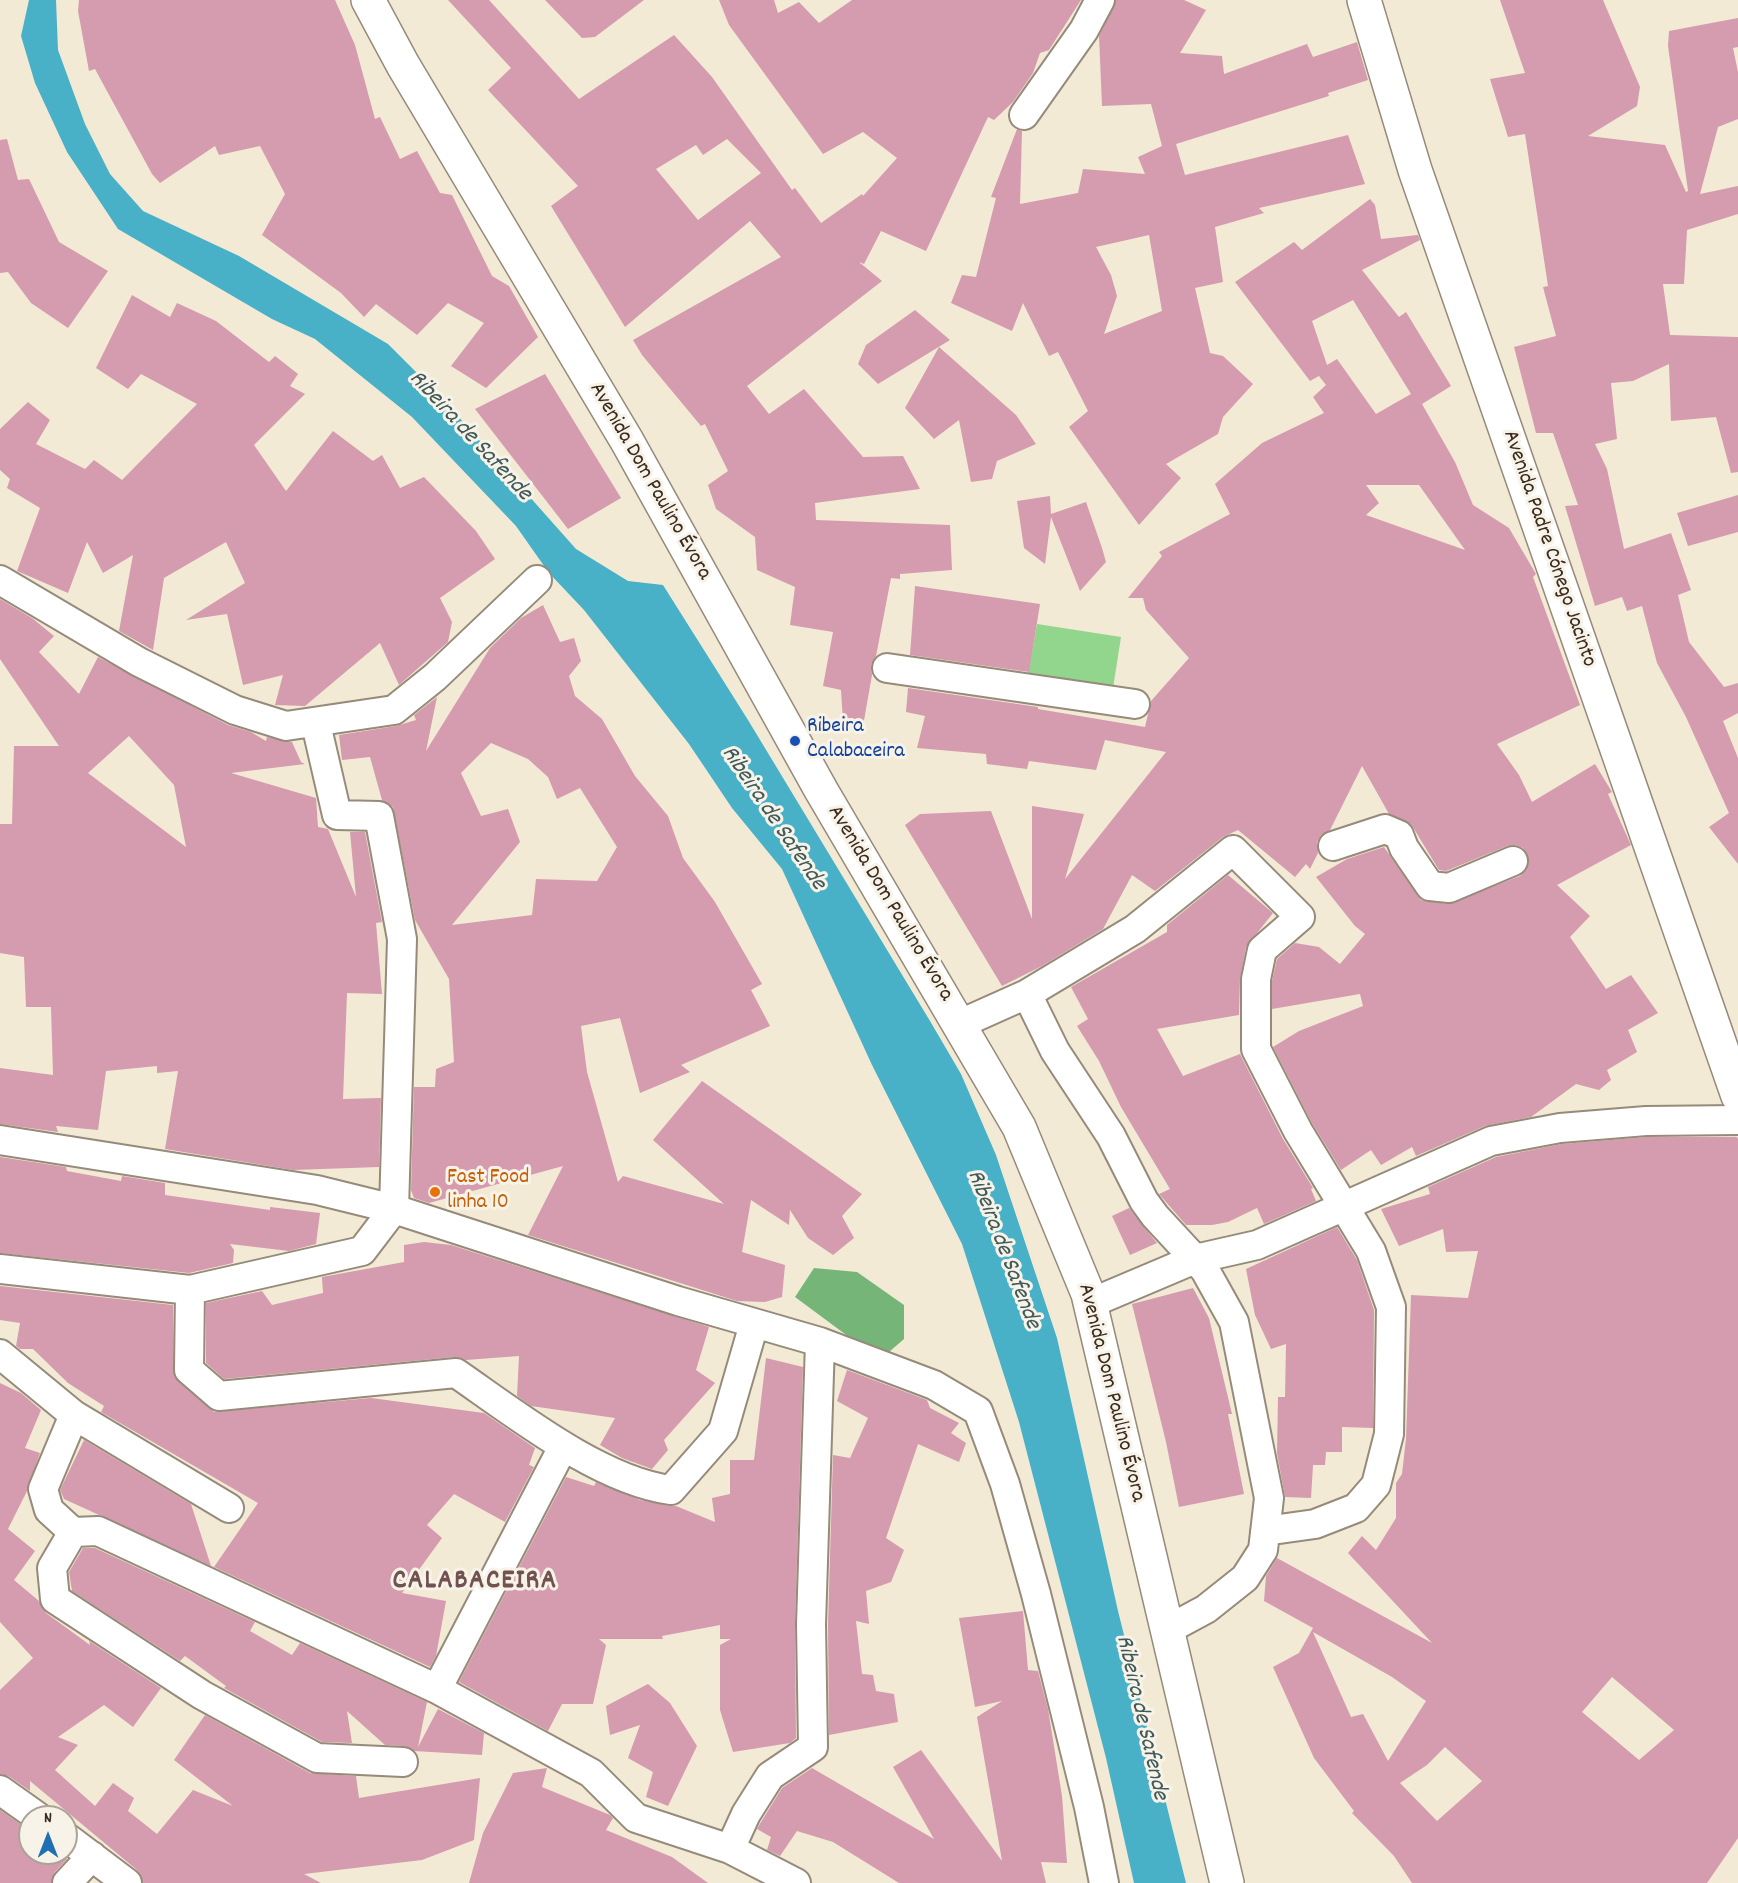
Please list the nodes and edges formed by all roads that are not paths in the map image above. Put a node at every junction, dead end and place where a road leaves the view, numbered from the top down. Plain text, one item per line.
1 (368, 0) edge
2 (1100, 0) edge
3 (1364, 0) edge
4 (1024, 115) dead end
5 (0, 580) edge
6 (537, 580) dead end
7 (887, 668) dead end
8 (1135, 704) dead end
9 (316, 724) junction
10 (1332, 846) dead end
11 (1513, 861) dead end
12 (1027, 994) junction
13 (960, 1024) junction
14 (1729, 1041) edge
15 (1738, 1096) edge
16 (1738, 1120) edge
17 (0, 1140) edge
18 (1344, 1208) junction
19 (394, 1209) junction
20 (1195, 1259) junction
21 (0, 1269) edge
22 (190, 1290) junction
23 (1091, 1303) junction
24 (754, 1324) junction
25 (820, 1342) junction
26 (0, 1354) edge
27 (74, 1415) junction
28 (563, 1447) junction
29 (229, 1508) dead end
30 (1265, 1531) junction
31 (73, 1532) junction
32 (1167, 1630) junction
33 (437, 1689) junction
34 (403, 1762) dead end
35 (0, 1790) edge
36 (21, 1805) edge
37 (78, 1846) edge
38 (730, 1849) junction
39 (92, 1856) junction
40 (68, 1883) edge
41 (127, 1883) edge
42 (796, 1883) edge
43 (1104, 1883) edge
44 (1227, 1883) edge

1 - 13 main road, Avenida Dom Paulino Évora
2 - 4 street
3 - 14 main road, Avenida Padre Cónego Jacinto
5 - 9 street
6 - 9 street
7 - 8 street
9 - 19 street
10 - 11 street
12 - 13 street
12 - 18 street
12 - 20 street
13 - 23 main road, Avenida Dom Paulino Évora
14 - 15 main road, Avenida Padre Cónego Jacinto
16 - 18 street
17 - 19 street
18 - 20 street
18 - 30 street
19 - 22 street
19 - 24 street
20 - 23 street
20 - 30 street
21 - 22 street
22 - 28 street
23 - 32 main road, Avenida Dom Paulino Évora
24 - 25 street
24 - 28 street
25 - 38 street
25 - 43 street
26 - 27 street
27 - 29 street
27 - 31 street
28 - 33 street
30 - 32 street
31 - 33 street
31 - 34 street
32 - 44 main road, Avenida Dom Paulino Évora
33 - 38 street
35 - 36 street
37 - 39 street
38 - 42 street
39 - 40 street
39 - 41 street

